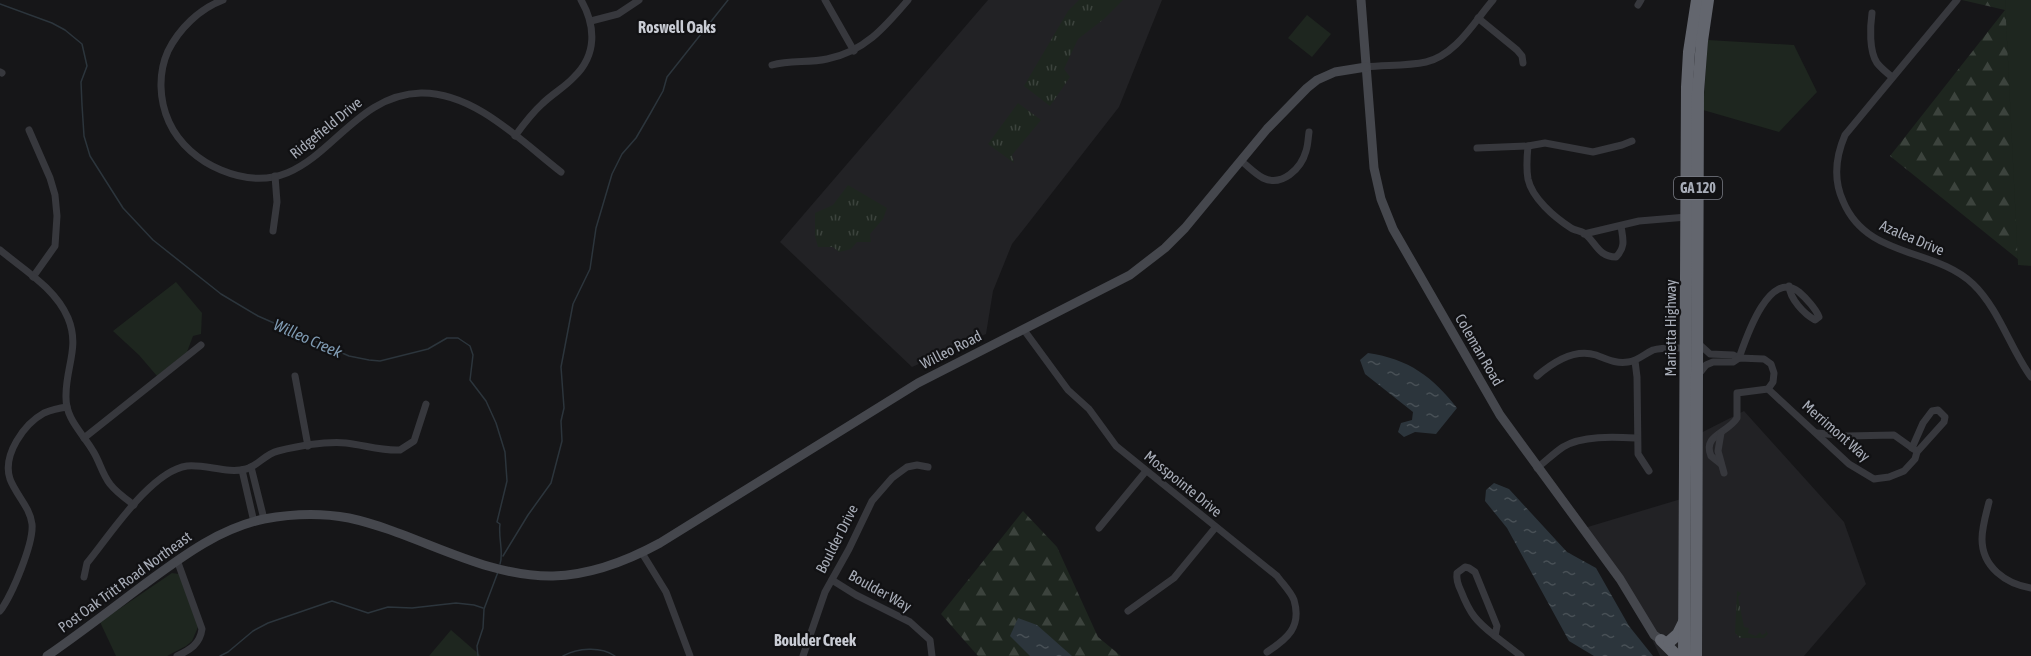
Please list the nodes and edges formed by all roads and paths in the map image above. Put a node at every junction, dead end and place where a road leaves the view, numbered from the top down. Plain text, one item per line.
1 (223, 0) edge
2 (581, 0) edge
3 (639, 0) edge
4 (825, 0) edge
5 (908, 0) edge
6 (1361, 0) edge
7 (1493, 0) edge
8 (1697, 0) edge
9 (1708, 0) edge
10 (1957, 0) edge
11 (1872, 13) dead end
12 (1478, 18) junction
13 (591, 21) junction
14 (854, 51) junction
15 (1523, 63) dead end
16 (772, 65) dead end
17 (1366, 67) junction
18 (1892, 77) junction
19 (29, 130) dead end
20 (1309, 132) dead end
21 (515, 136) junction
22 (1632, 141) dead end
23 (1528, 146) junction
24 (1477, 148) dead end
25 (1241, 161) junction
26 (561, 172) dead end
27 (275, 176) junction
28 (1687, 217) junction
29 (1621, 226) junction
30 (273, 231) dead end
31 (1584, 234) junction
32 (0, 250) edge
33 (33, 277) junction
34 (1788, 286) junction
35 (1023, 330) junction
36 (1697, 340) junction
37 (201, 345) dead end
38 (1686, 348) junction
39 (1739, 358) junction
40 (1635, 361) junction
41 (295, 376) dead end
42 (1537, 376) dead end
43 (1697, 377) junction
44 (2031, 377) edge
45 (1768, 389) junction
46 (426, 404) dead end
47 (67, 407) junction
48 (1816, 433) junction
49 (84, 438) junction
50 (1638, 438) junction
51 (308, 446) junction
52 (1914, 450) junction
53 (4, 465) edge
54 (251, 467) junction
55 (927, 467) dead end
56 (1537, 468) junction
57 (242, 470) junction
58 (1146, 471) junction
59 (1649, 471) dead end
60 (1724, 473) dead end
61 (1989, 502) dead end
62 (134, 506) junction
63 (259, 521) junction
64 (1099, 528) dead end
65 (1215, 528) junction
66 (642, 553) junction
67 (177, 560) junction
68 (498, 568) joint
69 (84, 577) dead end
70 (832, 580) junction
71 (2031, 588) edge
72 (3, 600) edge
73 (0, 610) edge
74 (1128, 611) dead end
75 (1684, 621) junction
76 (1495, 636) junction
77 (1665, 641) junction
78 (1690, 642) junction
79 (1267, 652) dead end
80 (47, 656) edge
81 (177, 656) edge
82 (690, 656) edge
83 (803, 656) edge
84 (932, 656) edge
85 (1521, 656) edge
86 (1677, 656) edge
87 (1684, 656) edge
88 (1696, 656) edge

1 - 27 street, Ridgefield Drive
2 - 13 street
3 - 13 street
4 - 14 street
5 - 14 street
6 - 17 street, Coleman Road
7 - 12 street
8 - 28 highway, Marietta Highway / GA 120
9 - 36 highway, Marietta Highway / GA 120
10 - 18 street, Azalea Drive
11 - 18 street
12 - 15 street
12 - 17 street
13 - 21 street
14 - 16 street
17 - 25 street, Willeo Road
17 - 56 street, Coleman Road
18 - 44 street, Azalea Drive
19 - 33 street
20 - 25 street
21 - 26 street, Ridgefield Drive
21 - 27 street, Ridgefield Drive
22 - 23 street
23 - 24 street
23 - 31 street
25 - 35 street, Willeo Road
27 - 30 street
28 - 29 street
28 - 38 highway, Marietta Highway / GA 120
29 - 31 street
29 - 31 street
32 - 33 street
33 - 47 street
34 - 34 street
34 - 39 street
35 - 58 street, Mosspointe Drive
35 - 66 street, Willeo Road
36 - 39 street
36 - 43 highway, Marietta Highway / GA 120
37 - 49 street
38 - 40 street
38 - 75 highway, Marietta Highway / GA 120
39 - 43 street
39 - 45 street
40 - 42 street
40 - 50 street
41 - 51 street
43 - 78 highway, Marietta Highway / GA 120
45 - 48 street, Merrimont Way
45 - 60 street
46 - 51 street
47 - 49 street
47 - 53 street
48 - 52 street
48 - 52 street, Merrimont Way
49 - 62 street
50 - 56 street
50 - 59 street
51 - 54 street
52 - 52 street
53 - 72 street
54 - 57 street
54 - 63 street
55 - 70 street, Boulder Drive
56 - 77 street, Coleman Road
57 - 62 street
57 - 63 street
58 - 64 street
58 - 65 street, Mosspointe Drive
61 - 71 street
62 - 69 street
63 - 67 street, Post Oak Tritt Road Northeast
63 - 68 street, Post Oak Tritt Road Northeast
65 - 74 street
65 - 79 street, Mosspointe Drive
66 - 68 street, Willeo Road
66 - 82 street
67 - 80 street, Post Oak Tritt Road Northeast
67 - 81 street
70 - 83 street, Boulder Drive
70 - 84 street, Boulder Way
72 - 73 street
75 - 77 highway
75 - 78 highway, Marietta Highway / GA 120
76 - 76 street
76 - 85 street
77 - 78 street
77 - 86 highway
78 - 87 highway, Marietta Highway / GA 120
78 - 88 highway, Marietta Highway / GA 120

